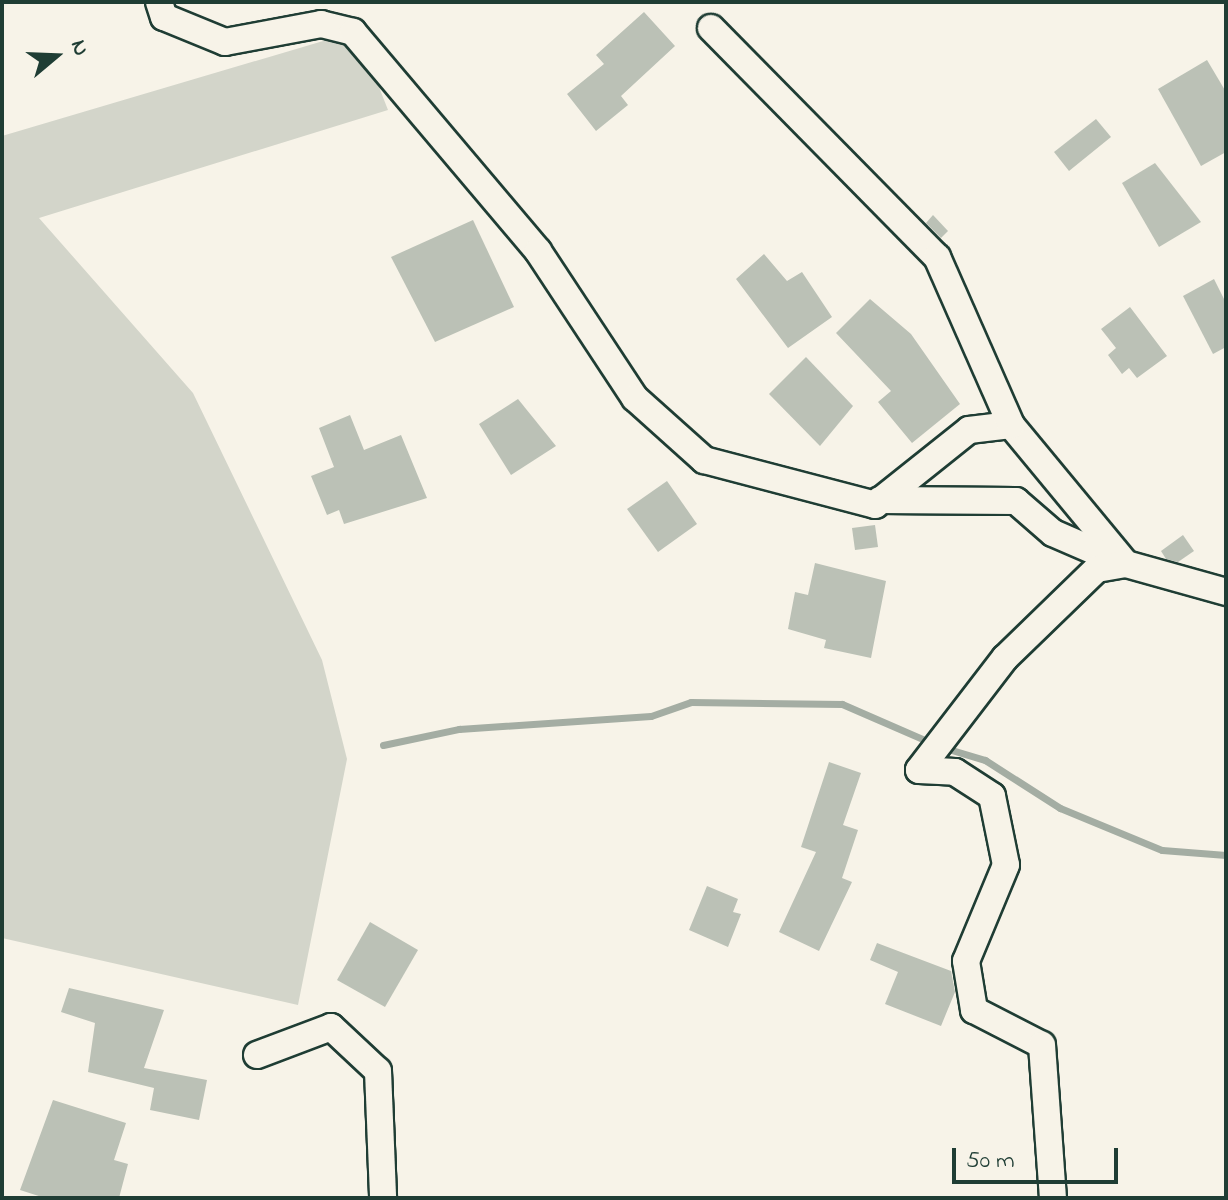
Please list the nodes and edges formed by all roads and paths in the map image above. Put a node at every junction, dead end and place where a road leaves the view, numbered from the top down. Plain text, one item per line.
1 (159, 2) edge
2 (711, 28) dead end
3 (1011, 425) junction
4 (880, 500) junction
5 (1126, 564) junction
6 (1226, 592) edge
7 (257, 1055) dead end
8 (383, 1198) edge
9 (1053, 1198) edge

1 - 4 street
2 - 3 street
3 - 4 street
3 - 5 street
4 - 5 street
5 - 6 street
5 - 9 street
7 - 8 street

